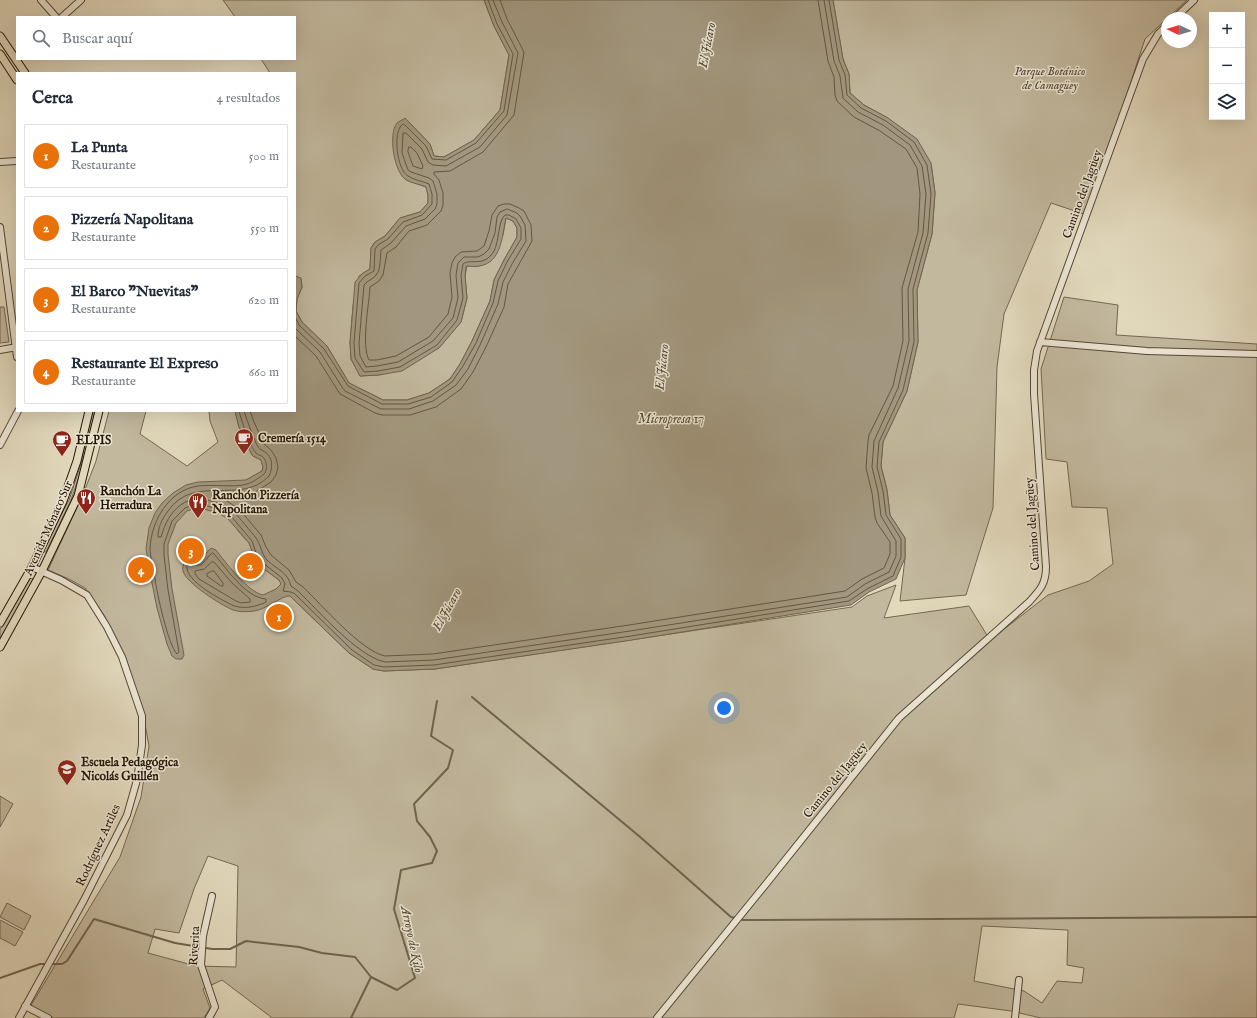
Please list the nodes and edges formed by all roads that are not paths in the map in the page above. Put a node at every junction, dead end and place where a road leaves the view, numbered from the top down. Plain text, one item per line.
1 (41, 0) edge
2 (81, 0) edge
3 (1194, 0) edge
4 (1181, 12) edge
5 (55, 16) edge
6 (63, 16) edge
7 (1161, 31) edge
8 (0, 36) edge
9 (0, 54) edge
10 (16, 60) edge
11 (16, 60) edge
12 (24, 72) edge
13 (16, 78) edge
14 (16, 161) edge
15 (0, 162) edge
16 (0, 227) edge
17 (1040, 342) junction
18 (16, 347) edge
19 (0, 350) edge
20 (1257, 354) edge
21 (17, 412) edge
22 (89, 412) edge
23 (100, 412) edge
24 (0, 445) edge
25 (67, 492) junction
26 (78, 496) junction
27 (32, 567) junction
28 (42, 571) junction
29 (0, 623) edge
30 (0, 647) edge
31 (212, 896) dead end
32 (1020, 980) dead end
33 (25, 1006) junction
34 (19, 1018) edge
35 (48, 1018) edge
36 (209, 1018) edge
37 (657, 1018) edge
38 (1016, 1018) edge

1 - 5 street
2 - 6 street
3 - 4 street
7 - 17 street, Camino del Jagüey
8 - 11 main road
9 - 13 main road
10 - 12 main road
14 - 15 street
16 - 18 street
17 - 20 street
17 - 37 street, Camino del Jagüey
18 - 19 street
21 - 24 street
22 - 25 main road, Avenida Mónaco Sur
23 - 26 main road, Avenida Mónaco Sur
25 - 26 main road
25 - 27 main road, Avenida Mónaco Sur
26 - 28 main road, Avenida Mónaco Sur
27 - 28 street, Rodríguez Artiles
27 - 29 main road, Avenida Mónaco Sur
28 - 30 main road, Avenida Mónaco Sur
28 - 33 street, Rodríguez Artiles
31 - 36 street, Riverita
32 - 38 street
33 - 34 street, Rodríguez Artiles
33 - 35 street

